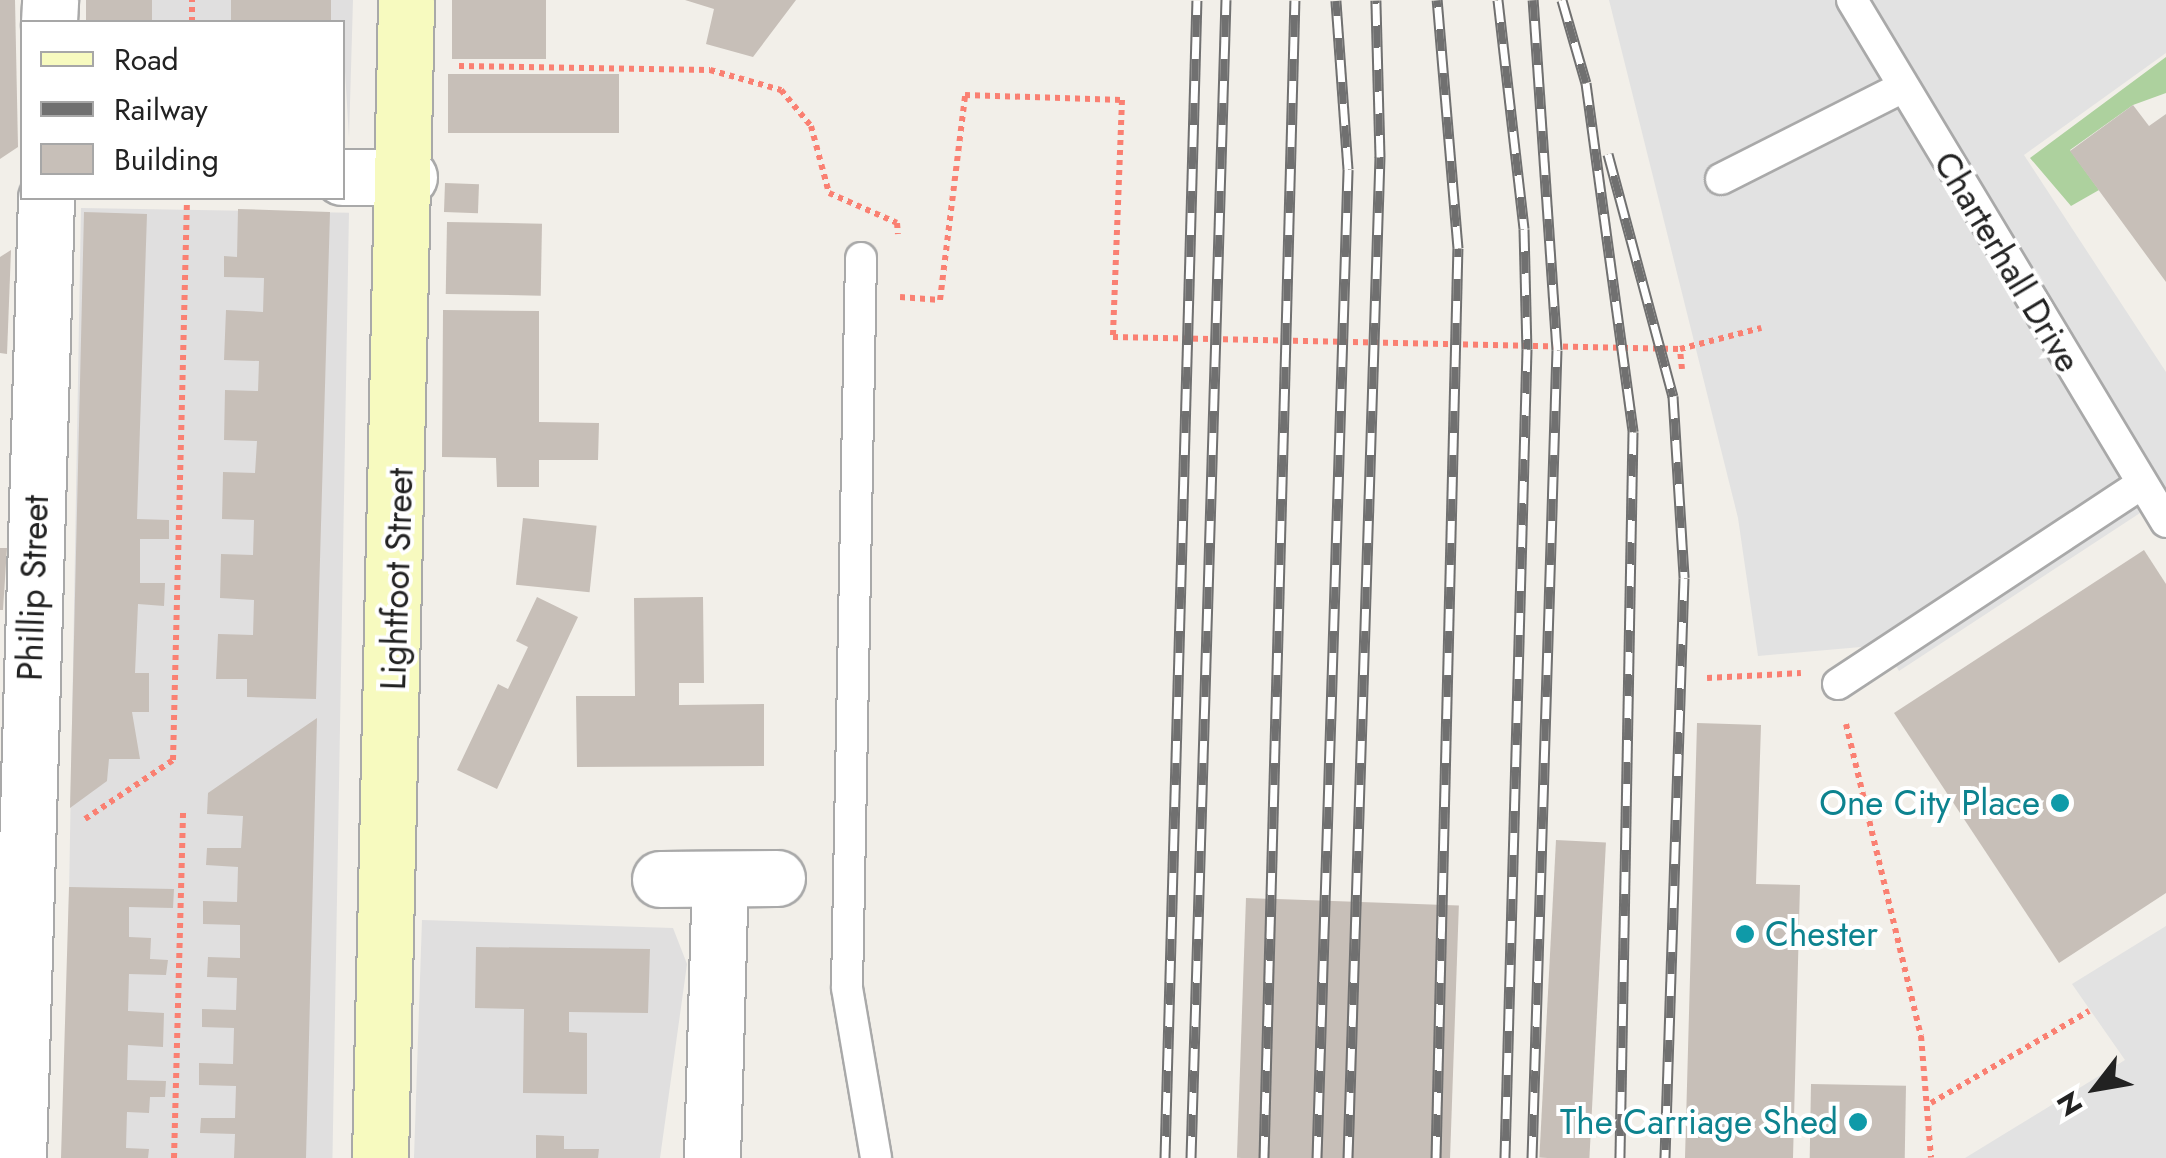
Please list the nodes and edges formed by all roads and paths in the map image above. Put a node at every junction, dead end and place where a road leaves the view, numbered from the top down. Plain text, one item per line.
1 (406, 0) edge
2 (1852, 0) edge
3 (407, 65) junction
4 (1902, 87) junction
5 (345, 177) edge
6 (408, 177) junction
7 (1721, 179) dead end
8 (46, 200) edge
9 (187, 200) edge
10 (898, 242) dead end
11 (860, 258) dead end
12 (899, 279) dead end
13 (1761, 328) dead end
14 (1680, 349) junction
15 (1682, 368) dead end
16 (2141, 484) junction
17 (2166, 522) edge
18 (17, 538) edge
19 (1707, 678) dead end
20 (1827, 678) junction
21 (15, 688) edge
22 (183, 811) dead end
23 (25, 859) junction
24 (777, 878) dead end
25 (660, 879) dead end
26 (720, 879) junction
27 (11, 973) edge
28 (2089, 1011) dead end
29 (1931, 1103) junction
30 (18, 1158) edge
31 (174, 1158) edge
32 (380, 1158) edge
33 (712, 1158) edge
34 (876, 1158) edge
35 (1931, 1158) edge

1 - 3 street, Lightfoot Street
2 - 4 lane, Charterhall Drive
3 - 6 street, Lightfoot Street
3 - 10 path
4 - 7 lane
4 - 16 lane, Charterhall Drive
5 - 6 street
6 - 32 street, Lightfoot Street
8 - 18 street, Phillip Street
9 - 23 path
11 - 34 lane
12 - 14 path
13 - 14 path
14 - 15 path
16 - 17 lane, Charterhall Drive
16 - 20 lane
18 - 21 street, Phillip Street
19 - 20 path
20 - 29 path
21 - 23 street, Phillip Street
22 - 31 path
23 - 27 street, Phillip Street
24 - 26 street
25 - 26 street
26 - 33 street
27 - 30 street, Phillip Street
28 - 29 path
29 - 35 path

